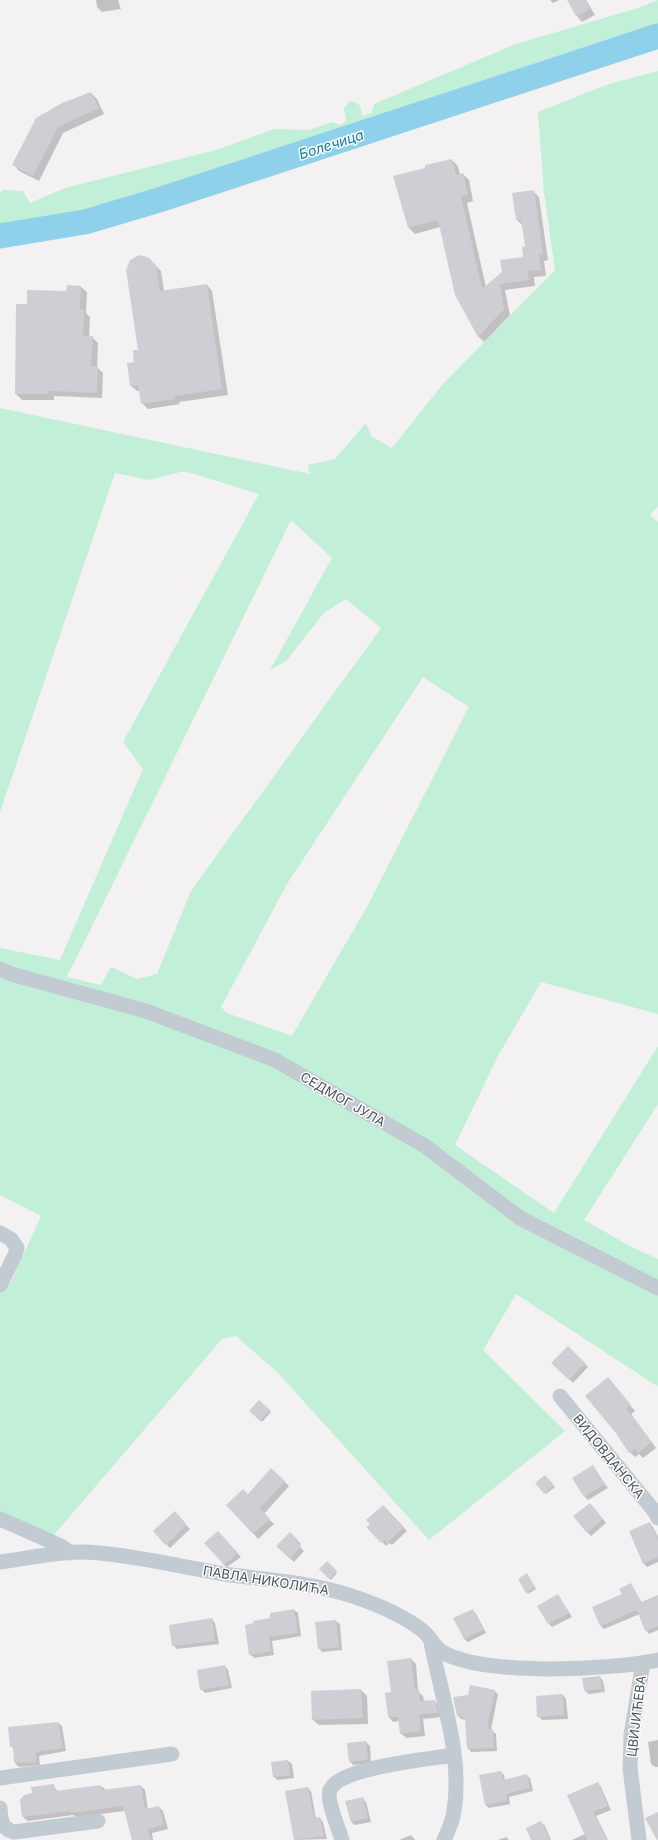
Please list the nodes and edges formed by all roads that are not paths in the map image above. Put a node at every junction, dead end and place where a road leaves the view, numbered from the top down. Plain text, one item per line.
1 (0, 968) edge
2 (0, 1233) edge
3 (0, 1285) edge
4 (658, 1288) edge
5 (560, 1396) dead end
6 (658, 1518) edge
7 (0, 1519) edge
8 (70, 1553) junction
9 (0, 1562) edge
10 (431, 1642) junction
11 (658, 1660) edge
12 (643, 1663) junction
13 (172, 1754) dead end
14 (454, 1755) junction
15 (0, 1778) edge
16 (0, 1808) edge
17 (98, 1822) dead end
18 (342, 1840) edge
19 (444, 1840) edge
20 (639, 1840) edge

1 - 4 street, СЕДМОГ ЈУЛА
2 - 3 street
5 - 6 street, ВИДОВДАНСКА
7 - 8 street
8 - 9 street, ПАВЛА НИКОЛИЋА
8 - 10 street, ПАВЛА НИКОЛИЋА
10 - 12 street, ПАВЛА НИКОЛИЋА
10 - 14 street
11 - 12 street, ПАВЛА НИКОЛИЋА
12 - 20 street, ЦВИЈИЋЕВА
13 - 15 street
14 - 18 street
14 - 19 street
16 - 17 street

